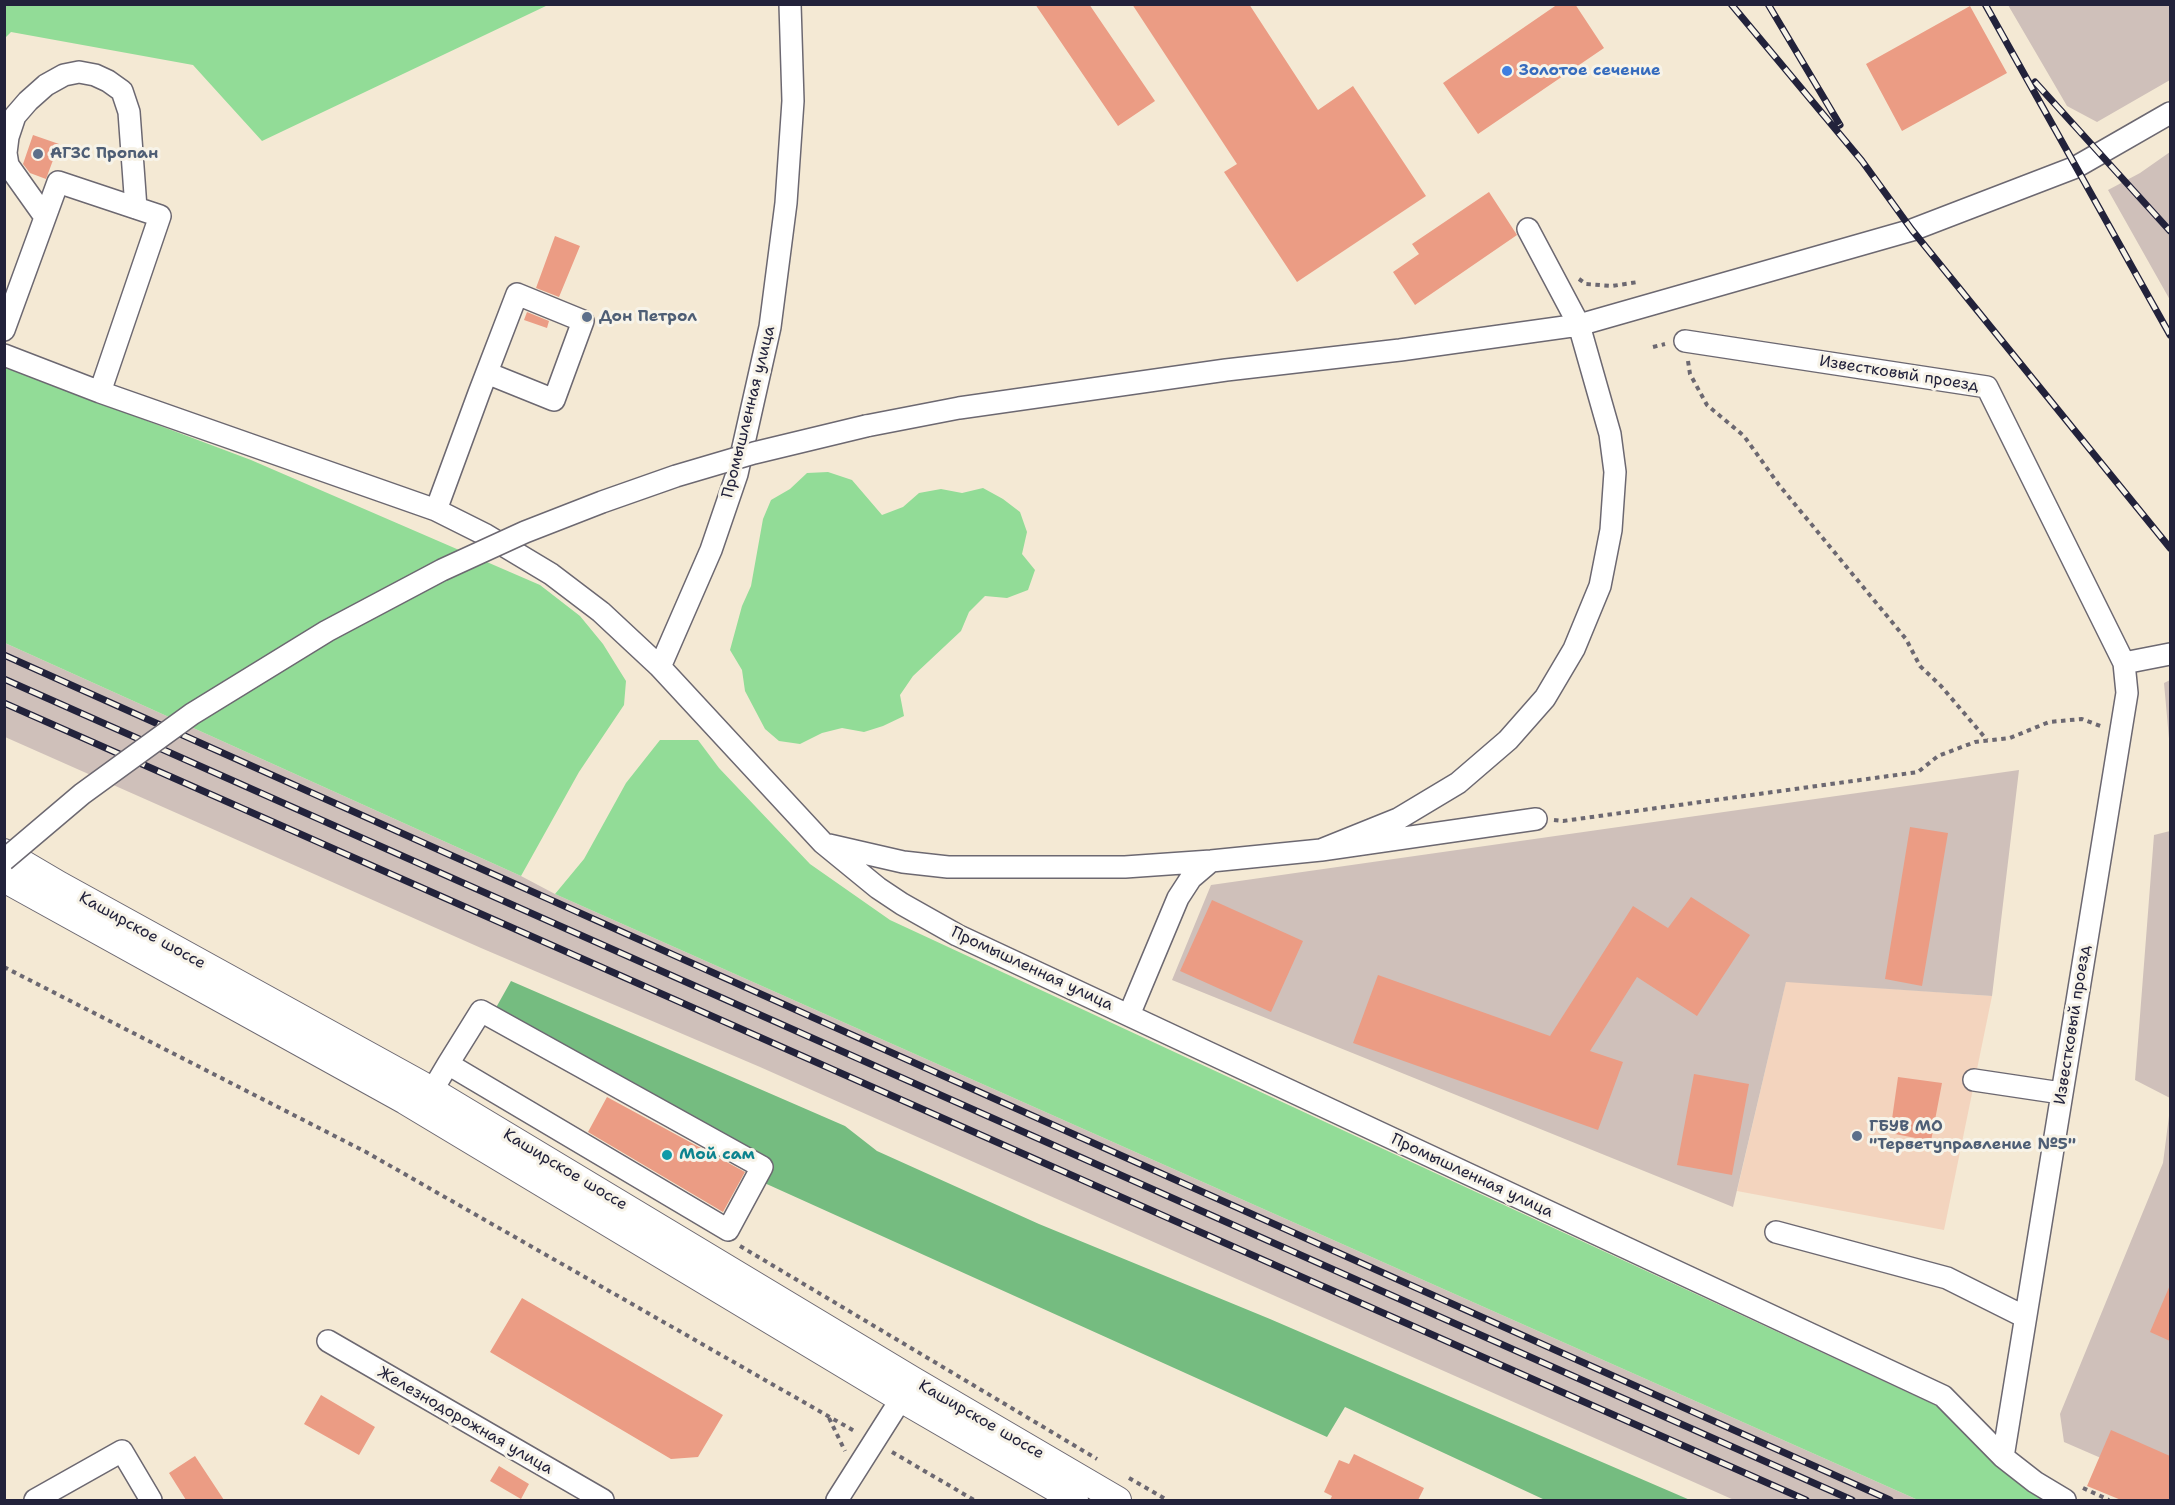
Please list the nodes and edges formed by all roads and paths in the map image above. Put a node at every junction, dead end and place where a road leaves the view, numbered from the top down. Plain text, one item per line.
1 (790, 4) edge
2 (2170, 113) edge
3 (136, 208) junction
4 (45, 217) junction
5 (1528, 229) dead end
6 (1551, 271) junction
7 (1638, 282) dead end
8 (1579, 325) junction
9 (4, 330) edge
10 (1685, 341) joint
11 (4, 355) edge
12 (487, 374) junction
13 (100, 392) junction
14 (436, 510) junction
15 (2170, 654) edge
16 (2124, 663) junction
17 (660, 667) junction
18 (2121, 733) junction
19 (1988, 740) junction
20 (1536, 819) joint
21 (823, 843) junction
22 (1321, 850) junction
23 (4, 852) edge
24 (1211, 861) junction
25 (6, 876) edge
26 (4, 967) edge
27 (1129, 1015) junction
28 (448, 1064) junction
29 (1974, 1080) dead end
30 (432, 1091) junction
31 (2061, 1094) junction
32 (1776, 1233) dead end
33 (734, 1242) dead end
34 (2025, 1317) junction
35 (328, 1341) dead end
36 (901, 1399) junction
37 (828, 1416) junction
38 (874, 1442) junction
39 (846, 1453) dead end
40 (2003, 1457) junction
41 (1107, 1464) dead end
42 (1127, 1476) dead end
43 (35, 1500) edge
44 (151, 1500) edge
45 (603, 1500) edge
46 (840, 1500) edge
47 (974, 1500) edge
48 (1075, 1500) edge
49 (1118, 1500) edge
50 (1167, 1500) edge
51 (2065, 1500) edge

1 - 17 street, Промышленная улица
2 - 8 street
3 - 4 street
3 - 4 street
3 - 13 street
4 - 9 street
5 - 6 street
6 - 7 path
6 - 8 street
8 - 22 street
8 - 25 street, bridge
10 - 16 street, Известковый проезд
10 - 19 path
11 - 13 street
12 - 12 street
12 - 14 street
13 - 14 street
14 - 17 street
15 - 16 street
16 - 18 street, Известковый проезд
17 - 21 street, Промышленная улица
18 - 19 path
18 - 31 street, Известковый проезд
19 - 20 path
20 - 22 street
21 - 24 street
21 - 27 street, Промышленная улица
22 - 24 street
23 - 30 main road, Каширское шоссе
24 - 27 street
25 - 36 main road, Каширское шоссе
26 - 37 path
27 - 40 street, Промышленная улица
28 - 28 street
28 - 30 street
29 - 31 street
30 - 49 main road, Каширское шоссе
31 - 34 street, Известковый проезд
32 - 34 street
33 - 41 path
34 - 40 street, Известковый проезд
35 - 45 street, Железнодорожная улица
36 - 38 street
36 - 48 main road, Каширское шоссе
37 - 38 path
37 - 39 path
38 - 46 street
38 - 47 path
40 - 51 street, Промышленная улица
42 - 50 path
43 - 44 street

